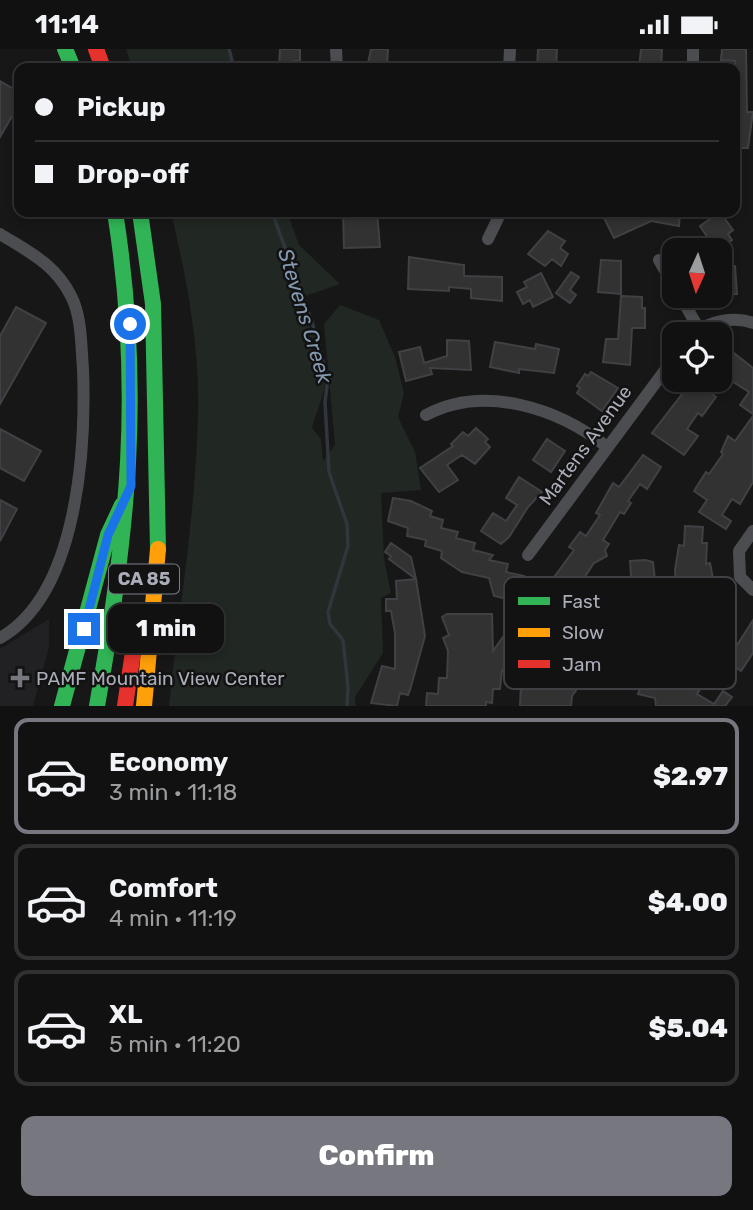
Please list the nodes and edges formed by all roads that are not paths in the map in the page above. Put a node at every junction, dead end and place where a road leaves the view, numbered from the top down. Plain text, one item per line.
1 (116, 217) edge
2 (141, 217) edge
3 (498, 217) edge
4 (0, 235) edge
5 (488, 239) dead end
6 (659, 260) dead end
7 (662, 265) edge
8 (724, 322) edge
9 (753, 323) edge
10 (662, 374) edge
11 (426, 415) dead end
12 (607, 447) junction
13 (157, 452) junction
14 (131, 486) junction
15 (753, 531) edge
16 (528, 555) dead end
17 (753, 590) edge
18 (0, 638) edge
19 (62, 706) edge
20 (97, 706) edge
21 (125, 706) edge
22 (144, 706) edge

1 - 14 highway, CA 85
2 - 13 highway, CA 85
3 - 5 street
4 - 18 street
6 - 7 street
8 - 9 street
10 - 12 street, Martens Avenue
11 - 12 street
12 - 16 street, Martens Avenue
13 - 21 highway, CA 85
13 - 22 highway
14 - 19 highway
14 - 20 highway, CA 85
15 - 17 street

